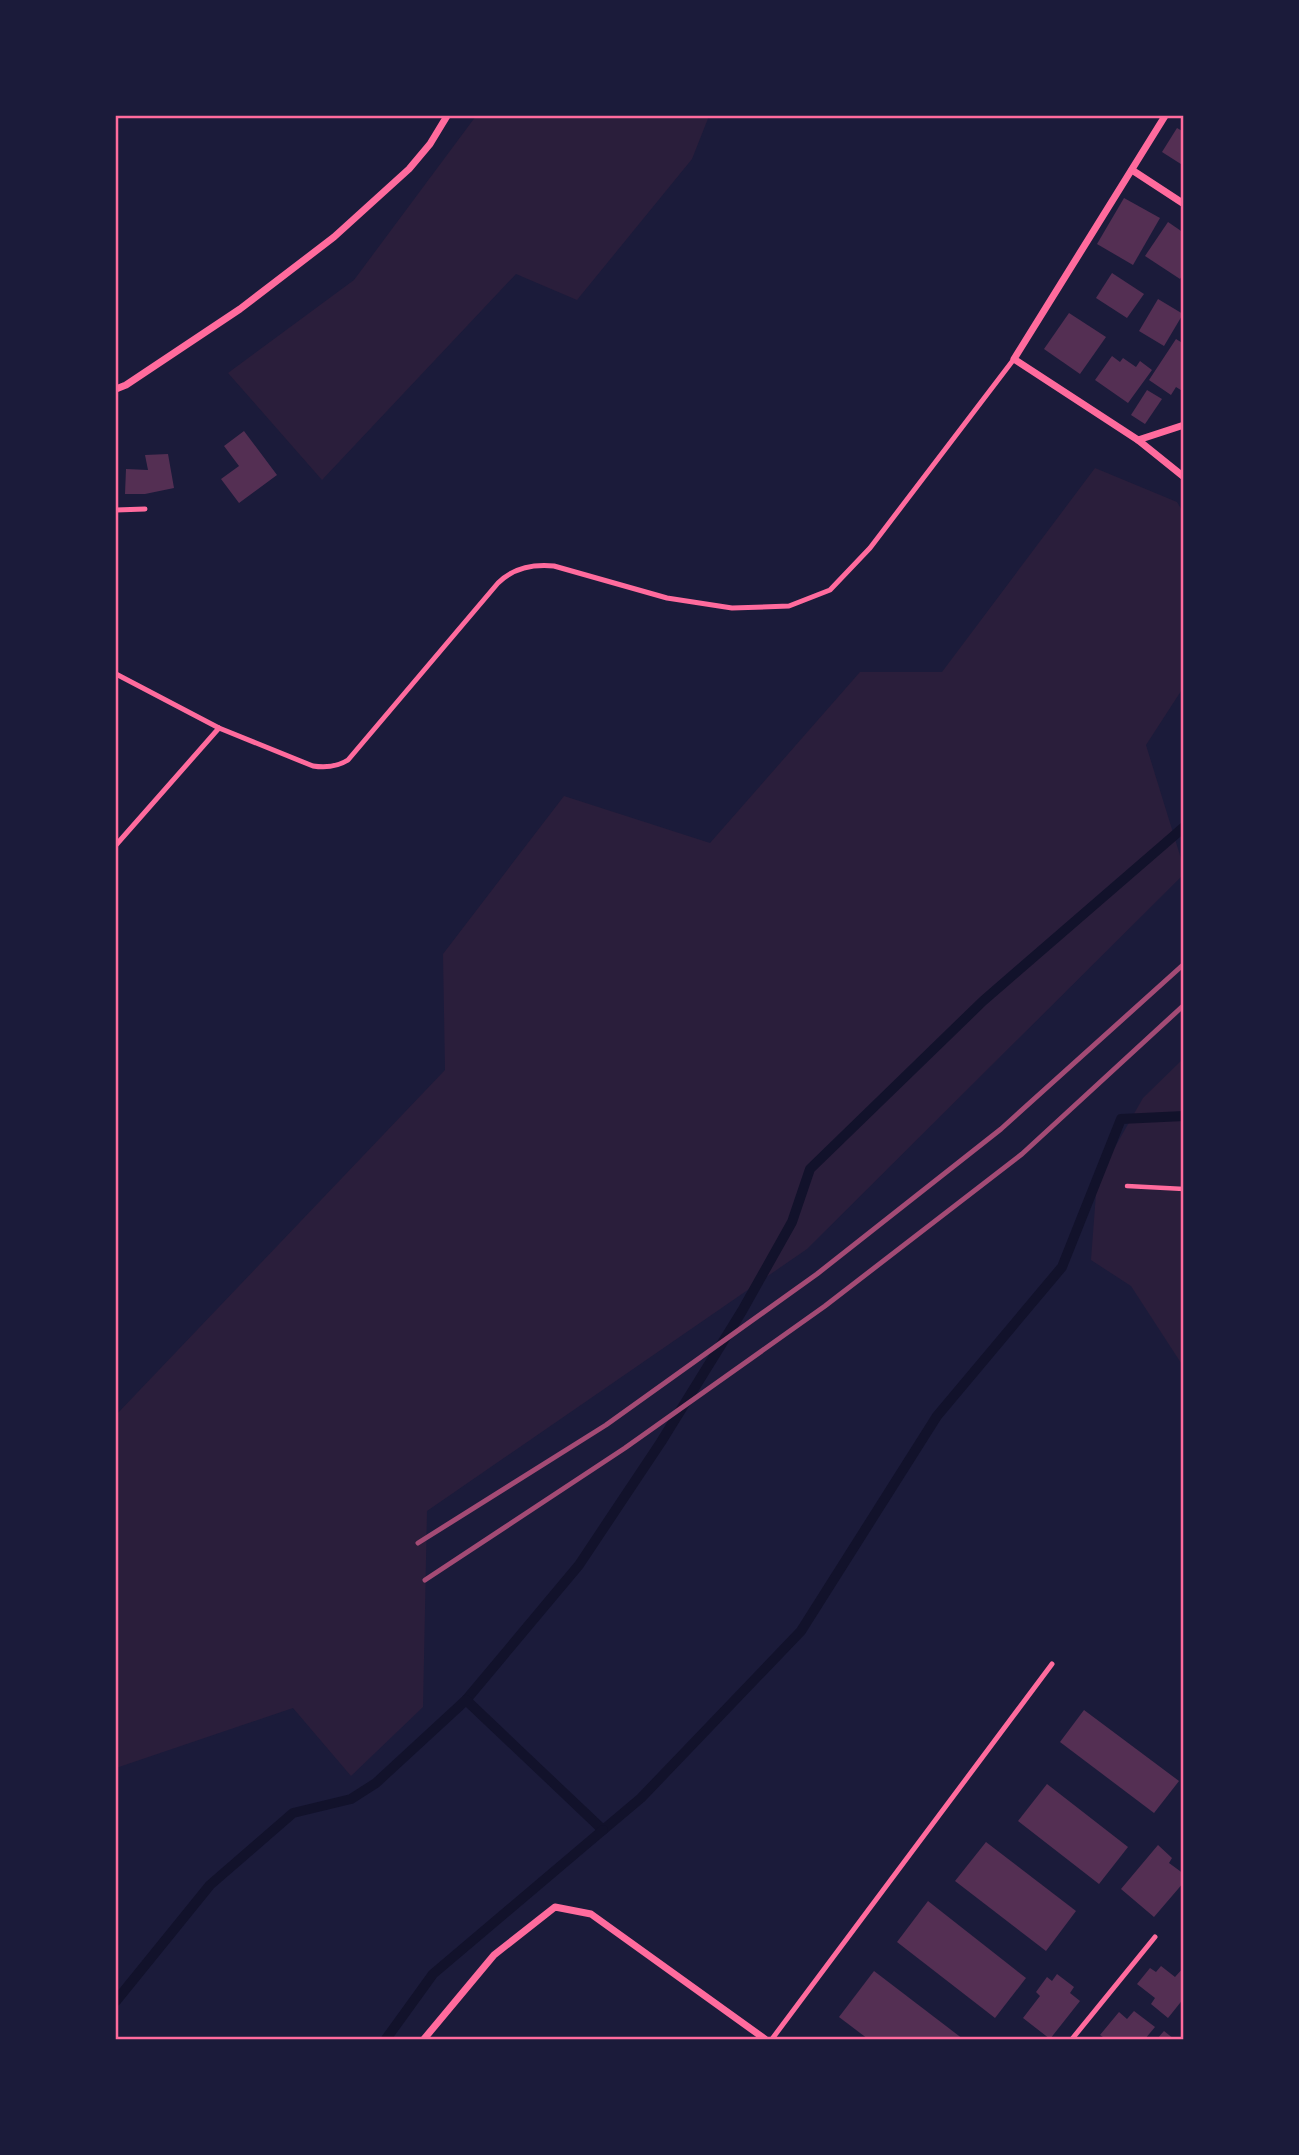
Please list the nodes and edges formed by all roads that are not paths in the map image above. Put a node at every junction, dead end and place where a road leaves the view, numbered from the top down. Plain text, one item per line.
1 (447, 116) edge
2 (1166, 116) edge
3 (1132, 170) junction
4 (1184, 204) edge
5 (1014, 359) junction
6 (116, 389) edge
7 (1184, 425) edge
8 (1138, 440) junction
9 (1184, 477) edge
10 (145, 509) dead end
11 (116, 510) edge
12 (116, 674) edge
13 (219, 728) junction
14 (116, 845) edge
15 (1052, 1664) dead end
16 (1155, 1937) dead end
17 (424, 2039) edge
18 (765, 2039) edge
19 (772, 2039) edge
20 (1072, 2039) edge

1 - 6 street
2 - 3 street
3 - 4 street
3 - 5 street
5 - 8 street
5 - 13 lane
7 - 8 street
8 - 9 street
10 - 11 lane
12 - 13 lane
13 - 14 lane
15 - 19 lane
16 - 20 lane
17 - 18 street

